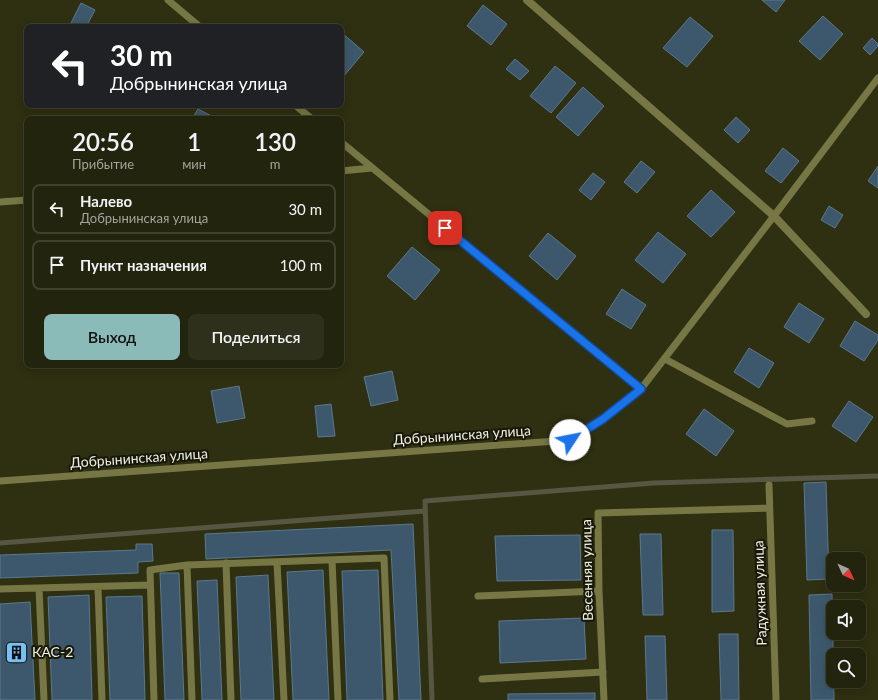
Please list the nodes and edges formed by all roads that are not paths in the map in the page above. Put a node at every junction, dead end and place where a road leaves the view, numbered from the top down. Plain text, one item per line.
1 (168, 0) edge
2 (528, 0) edge
3 (196, 24) edge
4 (878, 78) edge
5 (299, 108) edge
6 (308, 116) edge
7 (344, 145) edge
8 (372, 168) junction
9 (344, 171) edge
10 (24, 200) edge
11 (0, 202) edge
12 (774, 216) junction
13 (866, 314) dead end
14 (665, 359) junction
15 (641, 389) junction
16 (812, 421) dead end
17 (0, 481) edge
18 (769, 485) dead end
19 (769, 508) junction
20 (332, 560) junction
21 (277, 562) junction
22 (226, 563) junction
23 (187, 565) junction
24 (150, 585) junction
25 (98, 587) junction
26 (39, 588) junction
27 (0, 589) edge
28 (599, 591) junction
29 (478, 596) dead end
30 (603, 672) junction
31 (482, 679) dead end
32 (44, 700) edge
33 (102, 700) edge
34 (154, 700) edge
35 (192, 700) edge
36 (231, 700) edge
37 (284, 700) edge
38 (338, 700) edge
39 (390, 700) edge
40 (604, 700) edge
41 (776, 700) edge

1 - 3 lane
2 - 12 street
4 - 12 lane, Добрынинская улица
5 - 6 lane
7 - 8 lane
8 - 9 lane
8 - 15 lane
10 - 11 lane
12 - 13 street
12 - 14 lane, Добрынинская улица
14 - 15 lane, Добрынинская улица
14 - 16 lane
15 - 17 lane, Добрынинская улица
18 - 19 lane, Радужная улица
19 - 28 lane, Весенняя улица
19 - 41 lane, Радужная улица
20 - 21 lane
20 - 38 lane
20 - 39 lane
21 - 22 lane
21 - 37 lane
22 - 23 lane
22 - 36 lane
23 - 24 lane
23 - 35 lane
24 - 25 lane
24 - 34 lane
25 - 26 lane
25 - 33 lane
26 - 27 lane
26 - 32 lane
28 - 29 lane
28 - 30 lane, Весенняя улица
30 - 31 lane
30 - 40 lane, Весенняя улица

